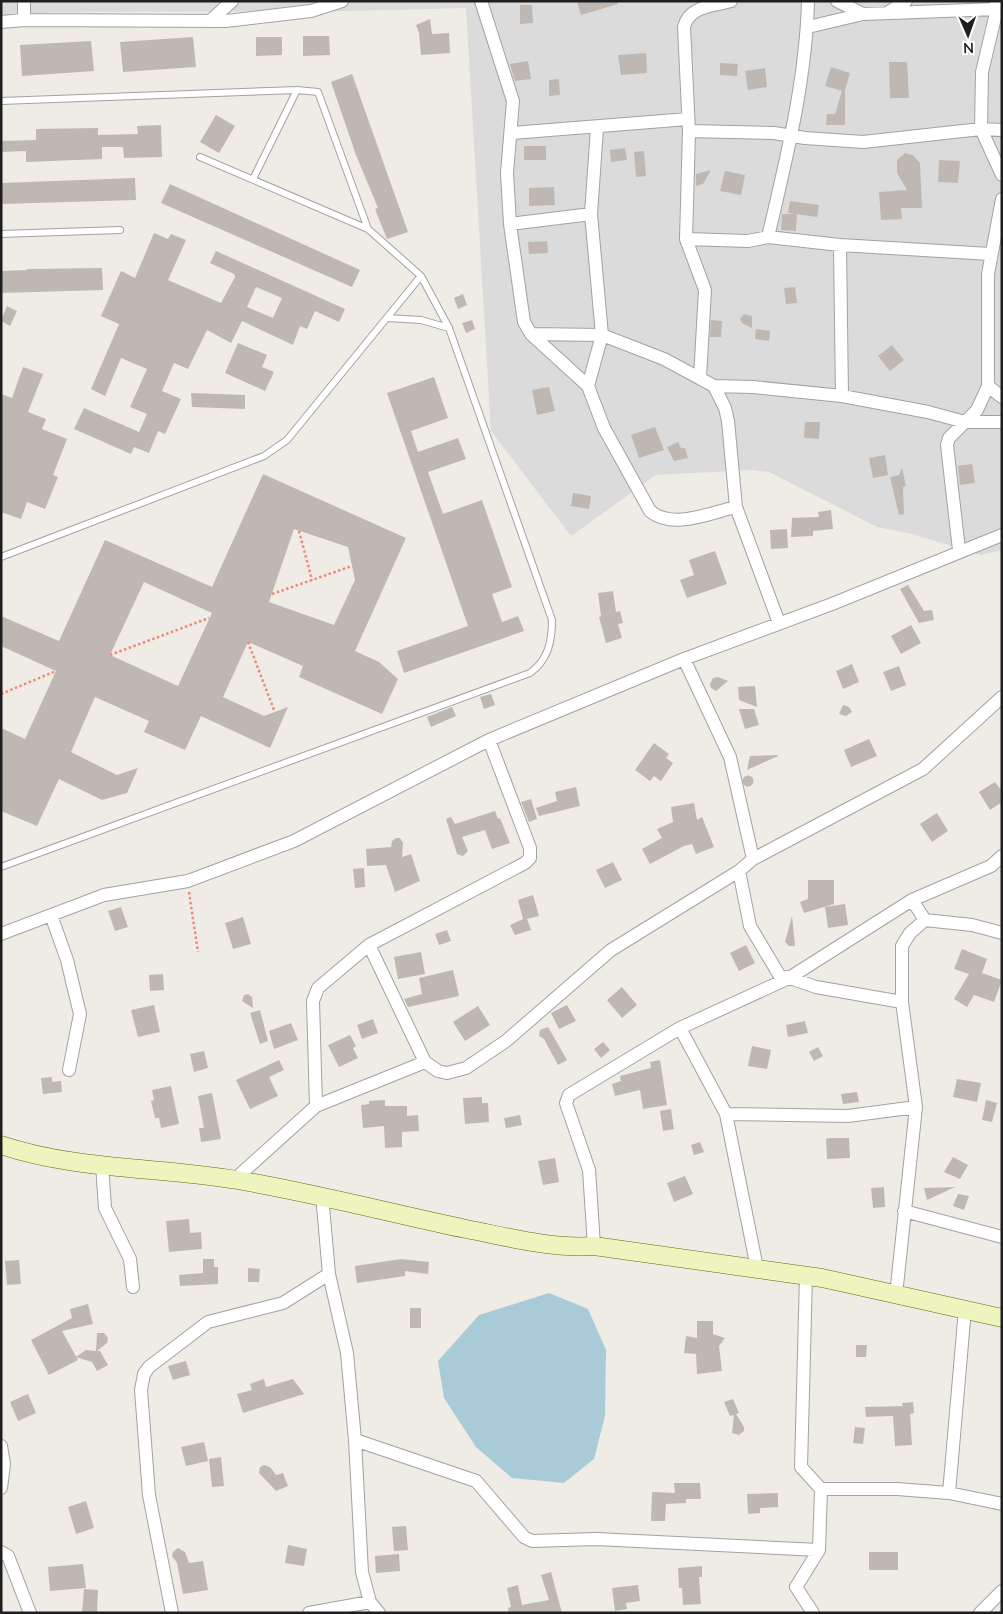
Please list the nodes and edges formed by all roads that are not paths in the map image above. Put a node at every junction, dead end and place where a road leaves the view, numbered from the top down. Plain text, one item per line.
1 (24, 1) edge
2 (232, 1) edge
3 (480, 1) edge
4 (731, 1) edge
5 (808, 1) edge
6 (837, 1) edge
7 (906, 1) edge
8 (335, 2) edge
9 (996, 5) edge
10 (864, 14) junction
11 (884, 14) junction
12 (24, 20) junction
13 (210, 21) junction
14 (1, 22) edge
15 (808, 28) junction
16 (297, 90) junction
17 (1, 101) edge
18 (689, 125) junction
19 (596, 128) junction
20 (981, 129) junction
21 (1002, 130) edge
22 (512, 133) junction
23 (791, 135) junction
24 (200, 157) dead end
25 (1002, 174) edge
26 (254, 179) junction
27 (1002, 199) edge
28 (591, 214) junction
29 (510, 224) junction
30 (368, 229) junction
31 (120, 230) dead end
32 (1, 234) edge
33 (768, 237) junction
34 (686, 239) junction
35 (840, 245) junction
36 (990, 254) junction
37 (420, 276) junction
38 (388, 318) junction
39 (449, 328) junction
40 (531, 334) junction
41 (602, 335) junction
42 (700, 378) junction
43 (588, 386) junction
44 (714, 386) junction
45 (988, 386) junction
46 (842, 396) junction
47 (1002, 398) edge
48 (965, 422) junction
49 (1002, 422) edge
50 (736, 507) junction
51 (1002, 535) edge
52 (959, 550) junction
53 (1, 557) edge
54 (779, 623) junction
55 (684, 659) junction
56 (1002, 697) edge
57 (489, 740) junction
58 (1002, 856) edge
59 (753, 859) junction
60 (1, 867) edge
61 (739, 871) junction
62 (912, 900) junction
63 (50, 915) junction
64 (925, 920) junction
65 (1002, 933) edge
66 (1, 934) edge
67 (369, 945) junction
68 (789, 978) junction
69 (902, 1002) junction
70 (680, 1028) junction
71 (425, 1062) junction
72 (69, 1070) dead end
73 (316, 1106) junction
74 (916, 1107) junction
75 (726, 1114) junction
76 (1, 1145) edge
77 (102, 1164) junction
78 (234, 1180) junction
79 (322, 1195) junction
80 (904, 1212) junction
81 (1002, 1237) edge
82 (594, 1246) junction
83 (757, 1268) junction
84 (329, 1274) junction
85 (806, 1276) junction
86 (133, 1287) dead end
87 (896, 1295) junction
88 (966, 1309) junction
89 (1002, 1318) edge
90 (355, 1440) junction
91 (1, 1446) edge
92 (1, 1488) edge
93 (822, 1489) junction
94 (949, 1493) junction
95 (1002, 1504) edge
96 (819, 1550) junction
97 (1, 1552) edge
98 (1002, 1591) edge
99 (370, 1602) junction
100 (30, 1613) edge
101 (172, 1613) edge
102 (309, 1613) edge
103 (379, 1613) edge
104 (813, 1613) edge
105 (980, 1613) edge

1 - 12 street
2 - 13 street
3 - 22 street
4 - 18 street
5 - 15 street
6 - 10 street
7 - 11 street
8 - 13 street
9 - 11 street
9 - 20 street
10 - 11 street
10 - 15 street
12 - 13 street
12 - 14 street
15 - 23 street
16 - 17 lane
16 - 26 lane
16 - 30 lane
18 - 19 street
18 - 23 street
18 - 34 street
19 - 22 street
19 - 28 street
20 - 21 street
20 - 23 street
20 - 25 street
22 - 29 street
23 - 33 street
24 - 26 lane
26 - 30 lane
27 - 36 street
28 - 29 street
28 - 41 street
29 - 40 street
30 - 37 lane
31 - 32 lane
33 - 34 street
33 - 35 street
34 - 42 street
35 - 36 street
35 - 46 street
36 - 45 street
37 - 38 lane
37 - 39 lane
38 - 39 lane
38 - 53 lane
39 - 60 lane
40 - 41 street
40 - 43 street
41 - 42 street
41 - 43 street
42 - 44 street
43 - 50 street
44 - 46 street
44 - 50 street
45 - 47 street
45 - 48 street
46 - 48 street
48 - 49 street
48 - 52 street
50 - 54 street
51 - 52 street
52 - 54 street
54 - 55 street
55 - 57 street
55 - 59 street
56 - 59 street
57 - 63 street
57 - 67 street
58 - 62 street
59 - 61 street
61 - 68 street
61 - 71 street
62 - 64 street
62 - 68 street
63 - 66 street
63 - 72 street
64 - 65 street
64 - 69 street
67 - 71 street
67 - 73 street
68 - 69 street
68 - 70 street
69 - 74 street
70 - 75 street
70 - 82 street
71 - 73 street
73 - 78 street
74 - 75 street
74 - 80 street
75 - 83 street
76 - 77 street
77 - 78 street
77 - 86 street
78 - 79 street
79 - 82 street
79 - 84 street
80 - 81 street
80 - 87 street
82 - 83 street
83 - 85 street
84 - 90 street
84 - 101 street
85 - 87 street
85 - 93 street
87 - 88 street
88 - 89 street
88 - 94 street
90 - 96 street
90 - 99 street
91 - 92 street
93 - 94 street
93 - 96 street
94 - 95 street
96 - 104 street
97 - 100 street
98 - 105 street
99 - 102 street
99 - 103 street

